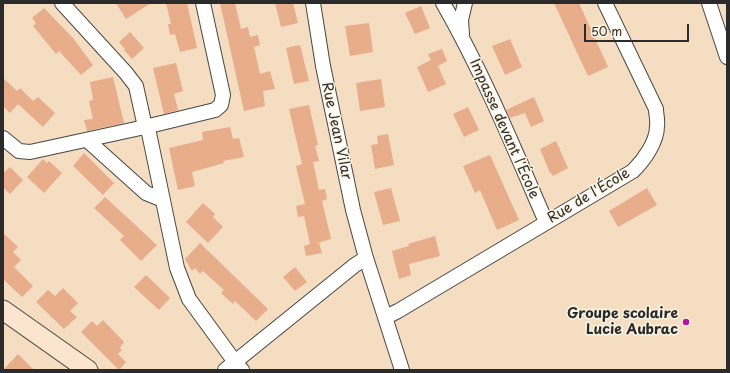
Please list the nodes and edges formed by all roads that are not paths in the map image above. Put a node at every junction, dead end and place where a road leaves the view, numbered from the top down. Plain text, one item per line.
1 (62, 3) edge
2 (203, 3) edge
3 (313, 3) edge
4 (443, 3) edge
5 (464, 3) edge
6 (605, 3) edge
7 (709, 3) edge
8 (462, 36) junction
9 (727, 57) edge
10 (145, 127) junction
11 (3, 138) edge
12 (87, 140) junction
13 (163, 200) junction
14 (546, 222) junction
15 (366, 258) junction
16 (3, 310) edge
17 (386, 317) junction
18 (234, 367) edge
19 (88, 370) edge
20 (402, 370) edge

1 - 10 street
2 - 10 street
3 - 15 street, Rue Jean Vilar
4 - 8 street, Impasse devant l'École
5 - 8 street
6 - 14 street, Rue de l'École
7 - 9 street
8 - 14 street, Impasse devant l'École
10 - 12 street
10 - 13 street
11 - 12 street
12 - 13 street
13 - 18 street
14 - 17 street, Rue de l'École
15 - 17 street, Rue Jean Vilar
15 - 18 street
16 - 19 street
17 - 20 street, Rue Jean Vilar

